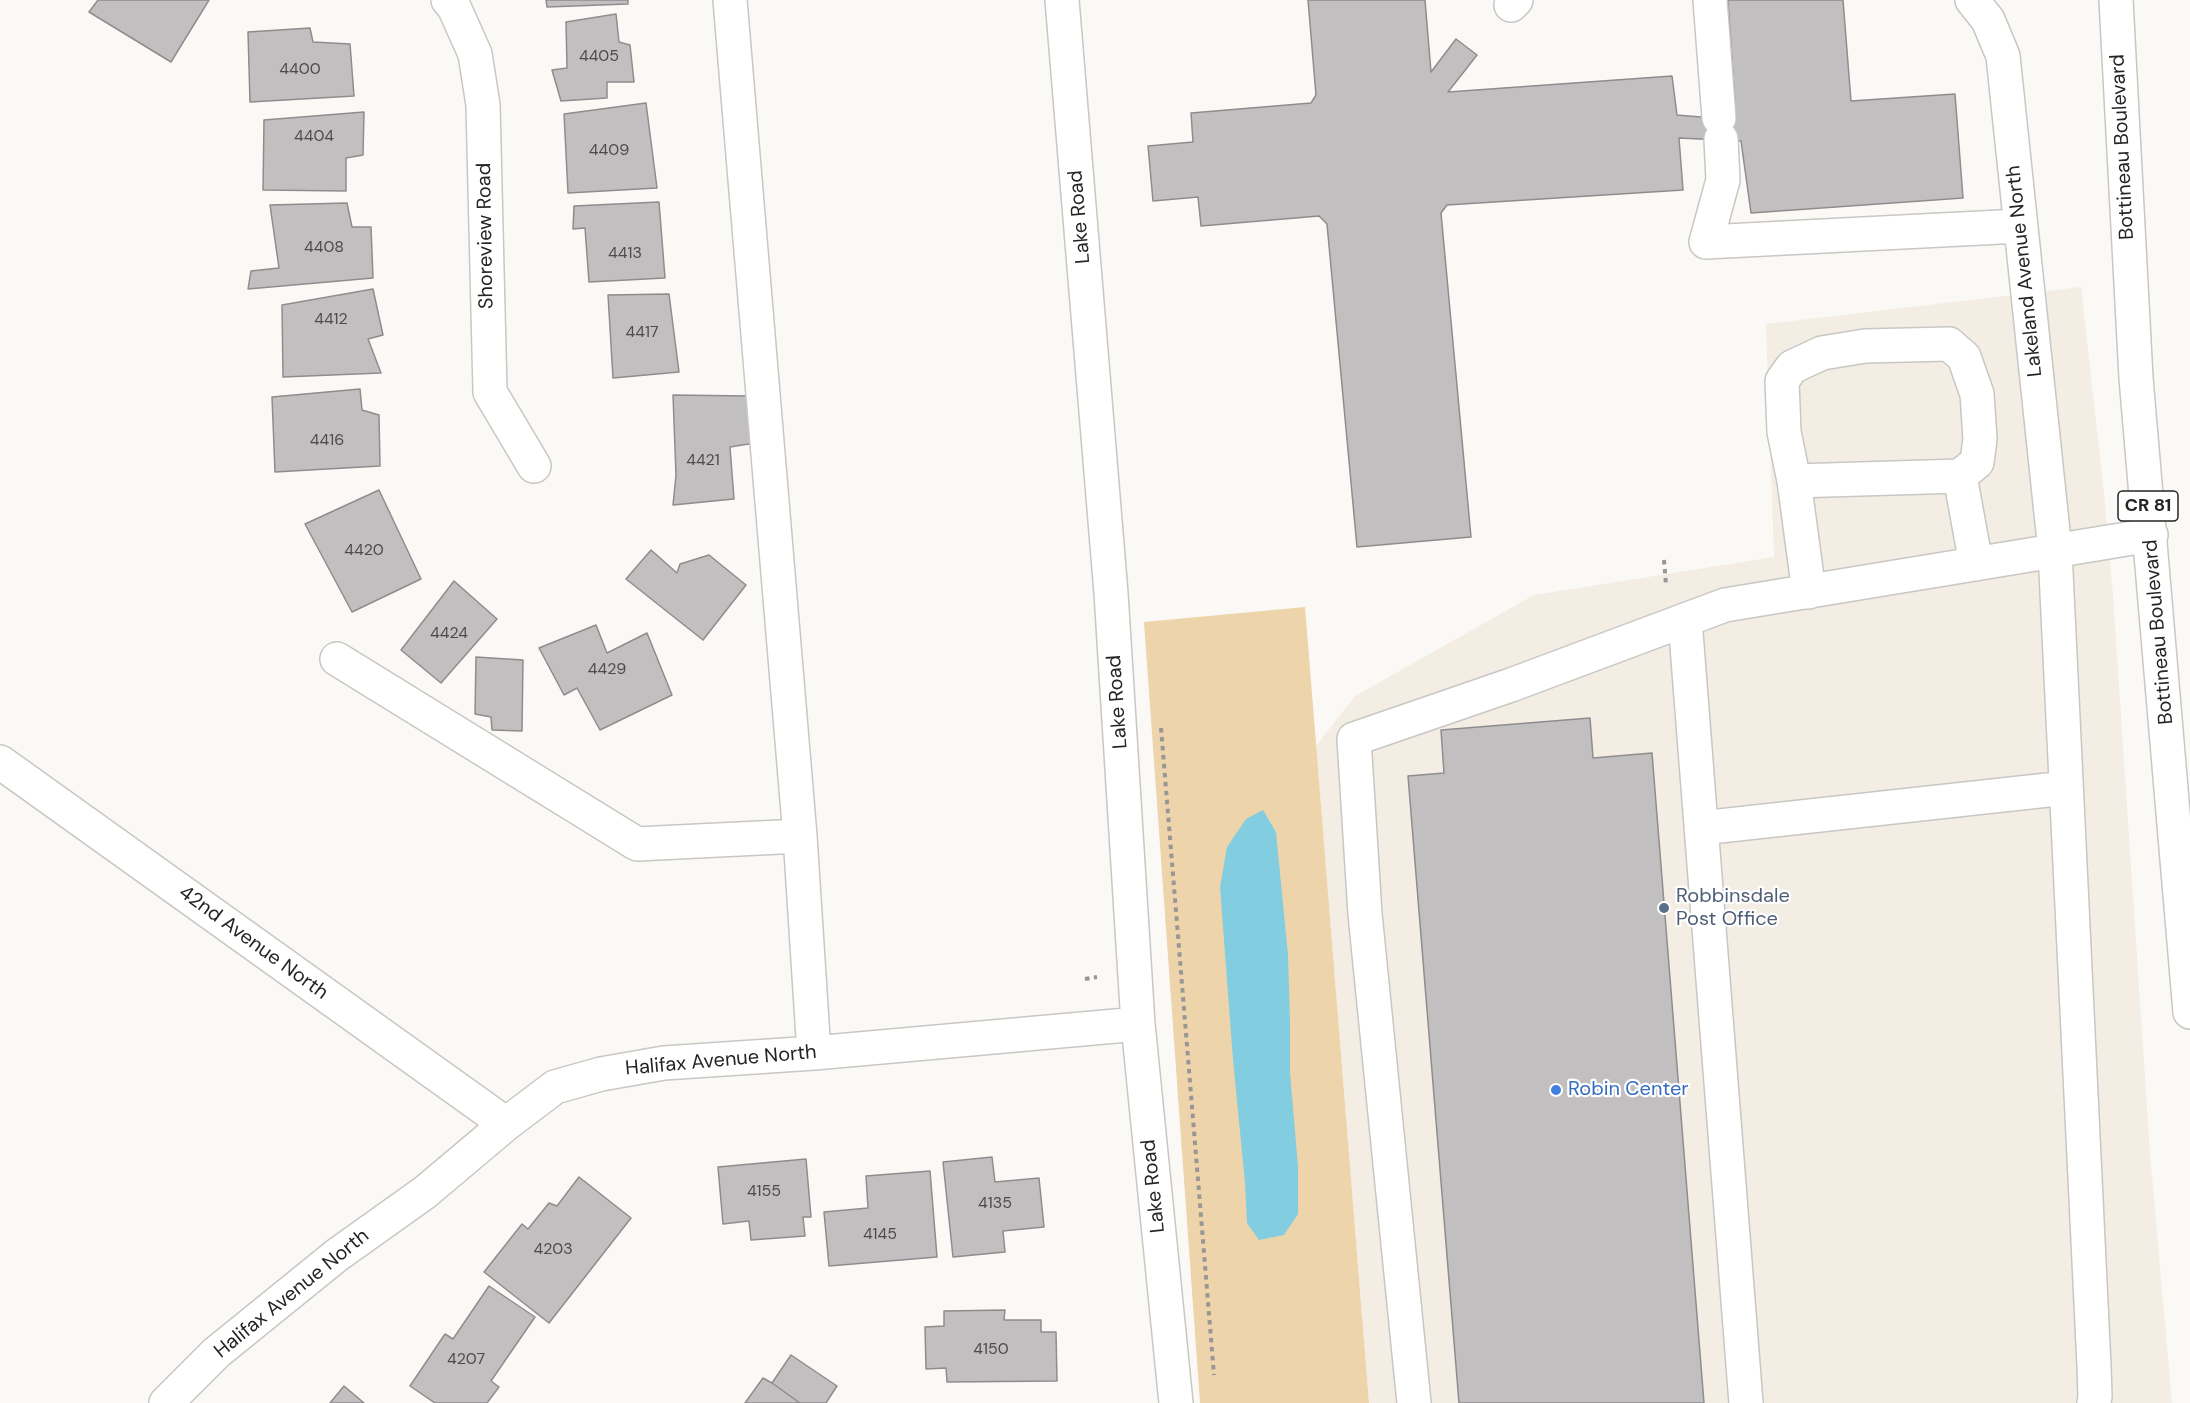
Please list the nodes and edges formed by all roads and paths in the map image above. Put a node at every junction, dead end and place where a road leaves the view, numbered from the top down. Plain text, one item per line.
1 (448, 0) edge
2 (730, 0) edge
3 (1062, 0) edge
4 (1710, 0) edge
5 (1972, 0) edge
6 (2116, 0) edge
7 (2020, 226) junction
8 (534, 466) dead end
9 (1960, 476) junction
10 (1794, 481) junction
11 (2151, 535) junction
12 (2055, 551) junction
13 (1664, 560) dead end
14 (1976, 564) junction
15 (1666, 585) dead end
16 (1809, 592) junction
17 (1685, 620) junction
18 (337, 659) dead end
19 (0, 762) edge
20 (2066, 788) junction
21 (1701, 828) junction
22 (800, 836) junction
23 (2190, 1012) edge
24 (1138, 1024) junction
25 (814, 1053) junction
26 (506, 1124) junction
27 (165, 1403) edge
28 (1176, 1403) edge
29 (1414, 1403) edge
30 (1746, 1403) edge
31 (2094, 1403) edge

1 - 8 street, Shoreview Road
2 - 22 street
3 - 24 street, Lake Road
4 - 7 street
5 - 7 street, Lakeland Avenue North
6 - 11 street, Bottineau Boulevard / CR 81
7 - 12 street, Lakeland Avenue North
9 - 10 street
9 - 10 street
9 - 14 street
10 - 16 street
11 - 12 street
11 - 23 street, Bottineau Boulevard / CR 81
12 - 14 street
12 - 20 street, Lakeland Avenue North
13 - 15 path
14 - 16 street
16 - 17 street
17 - 21 street
17 - 29 street
18 - 22 street
19 - 26 street, 42nd Avenue North
20 - 21 street
20 - 31 street, Lakeland Avenue North
21 - 30 street
22 - 25 street
24 - 25 street, Halifax Avenue North
24 - 28 street, Lake Road
25 - 26 street, Halifax Avenue North
26 - 27 street, Halifax Avenue North

